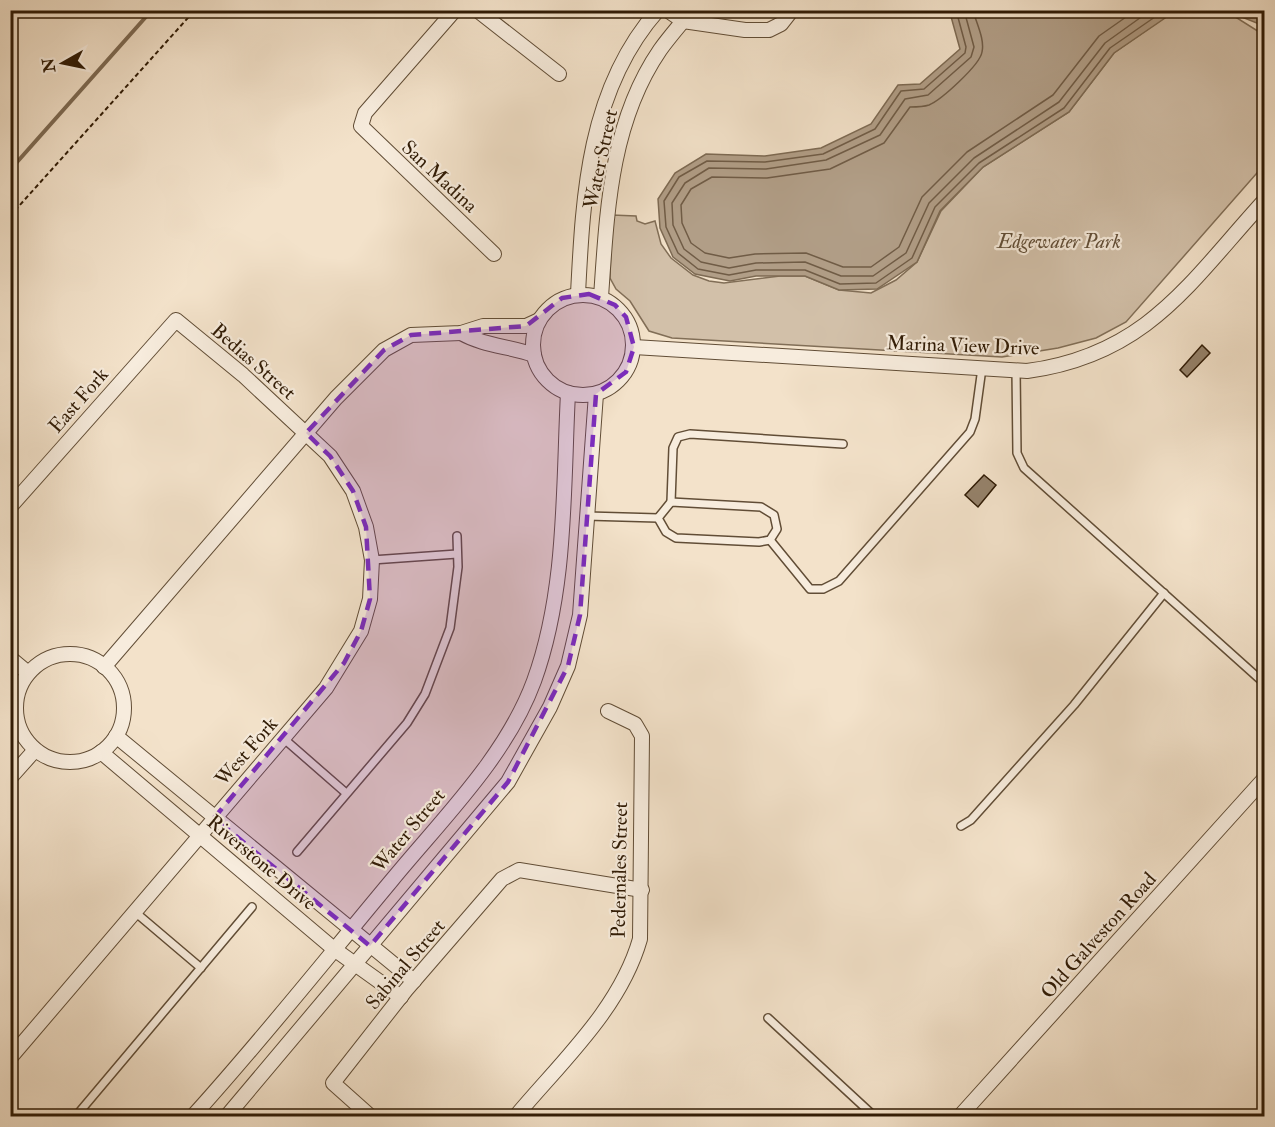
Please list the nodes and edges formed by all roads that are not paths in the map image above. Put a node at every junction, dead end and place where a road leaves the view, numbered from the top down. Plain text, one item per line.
1 (455, 10) edge
2 (477, 10) edge
3 (658, 10) edge
4 (667, 10) edge
5 (792, 10) edge
6 (687, 16) edge
7 (559, 74) dead end
8 (1264, 201) edge
9 (494, 254) dead end
10 (578, 294) junction
11 (601, 297) junction
12 (176, 320) joint
13 (539, 320) junction
14 (461, 333) junction
15 (634, 347) junction
16 (534, 355) junction
17 (982, 368) junction
18 (1016, 370) junction
19 (568, 393) junction
20 (596, 394) junction
21 (306, 433) junction
22 (843, 444) dead end
23 (671, 502) junction
24 (10, 507) edge
25 (658, 518) junction
26 (587, 519) junction
27 (561, 522) junction
28 (457, 536) dead end
29 (770, 540) junction
30 (457, 554) junction
31 (372, 560) junction
32 (1164, 593) junction
33 (10, 658) edge
34 (104, 666) junction
35 (28, 673) junction
36 (1264, 683) edge
37 (608, 711) dead end
38 (116, 736) junction
39 (283, 738) junction
40 (35, 750) junction
41 (101, 752) junction
42 (10, 778) edge
43 (1264, 779) edge
44 (346, 793) junction
45 (214, 818) junction
46 (962, 826) dead end
47 (200, 835) junction
48 (297, 852) dead end
49 (642, 890) junction
50 (252, 907) dead end
51 (135, 912) junction
52 (350, 930) junction
53 (370, 946) junction
54 (334, 949) junction
55 (356, 963) junction
56 (201, 968) junction
57 (414, 981) junction
58 (401, 997) junction
59 (768, 1018) dead end
60 (13, 1050) edge
61 (75, 1116) edge
62 (193, 1116) edge
63 (227, 1116) edge
64 (370, 1116) edge
65 (516, 1116) edge
66 (874, 1116) edge
67 (960, 1116) edge

1 - 9 street, San Madina
2 - 7 street
3 - 10 street, Water Street
4 - 6 street
5 - 6 street
6 - 11 street, Water Street
8 - 18 street, Marina View Drive
10 - 11 street
10 - 13 street
11 - 15 street
12 - 21 street, Bedias Street
12 - 24 street, East Fork
13 - 14 street
13 - 16 street
14 - 16 street
14 - 21 street
15 - 17 street, Marina View Drive
15 - 20 street
16 - 19 street
17 - 18 street, Marina View Drive
17 - 29 lane
18 - 32 lane
19 - 20 street
19 - 27 street, Water Street
20 - 26 street
21 - 31 street, West Fork
21 - 34 street
22 - 23 lane
23 - 25 lane
23 - 29 lane
25 - 26 lane
25 - 29 lane
26 - 27 street
26 - 53 street
27 - 52 street, Water Street
28 - 30 lane
30 - 31 lane
30 - 44 lane
31 - 39 street, West Fork
32 - 36 lane
32 - 46 lane
33 - 35 street
34 - 35 street
34 - 38 street
35 - 40 street
37 - 49 street, Pedernales Street
38 - 41 street
38 - 45 street, Riverstone Drive
39 - 44 lane
39 - 45 street, West Fork
40 - 41 street
40 - 42 street
41 - 47 street, Riverstone Drive
43 - 67 street, Old Galveston Road
44 - 48 lane
45 - 47 street, West Fork
45 - 52 street, Riverstone Drive
47 - 51 street, West Fork
47 - 54 street, Riverstone Drive
49 - 57 street, Sabinal Street
49 - 65 street, Pedernales Street
50 - 56 lane
51 - 56 lane
51 - 60 street, West Fork
52 - 53 street, Riverstone Drive
52 - 54 street, Water Street
53 - 55 street
53 - 57 street, Riverstone Drive
54 - 55 street, Riverstone Drive
54 - 62 street, Water Street
55 - 58 street, Riverstone Drive
55 - 63 street
56 - 61 lane
57 - 58 street, Sabinal Street
58 - 64 street, Sabinal Street
59 - 66 lane

